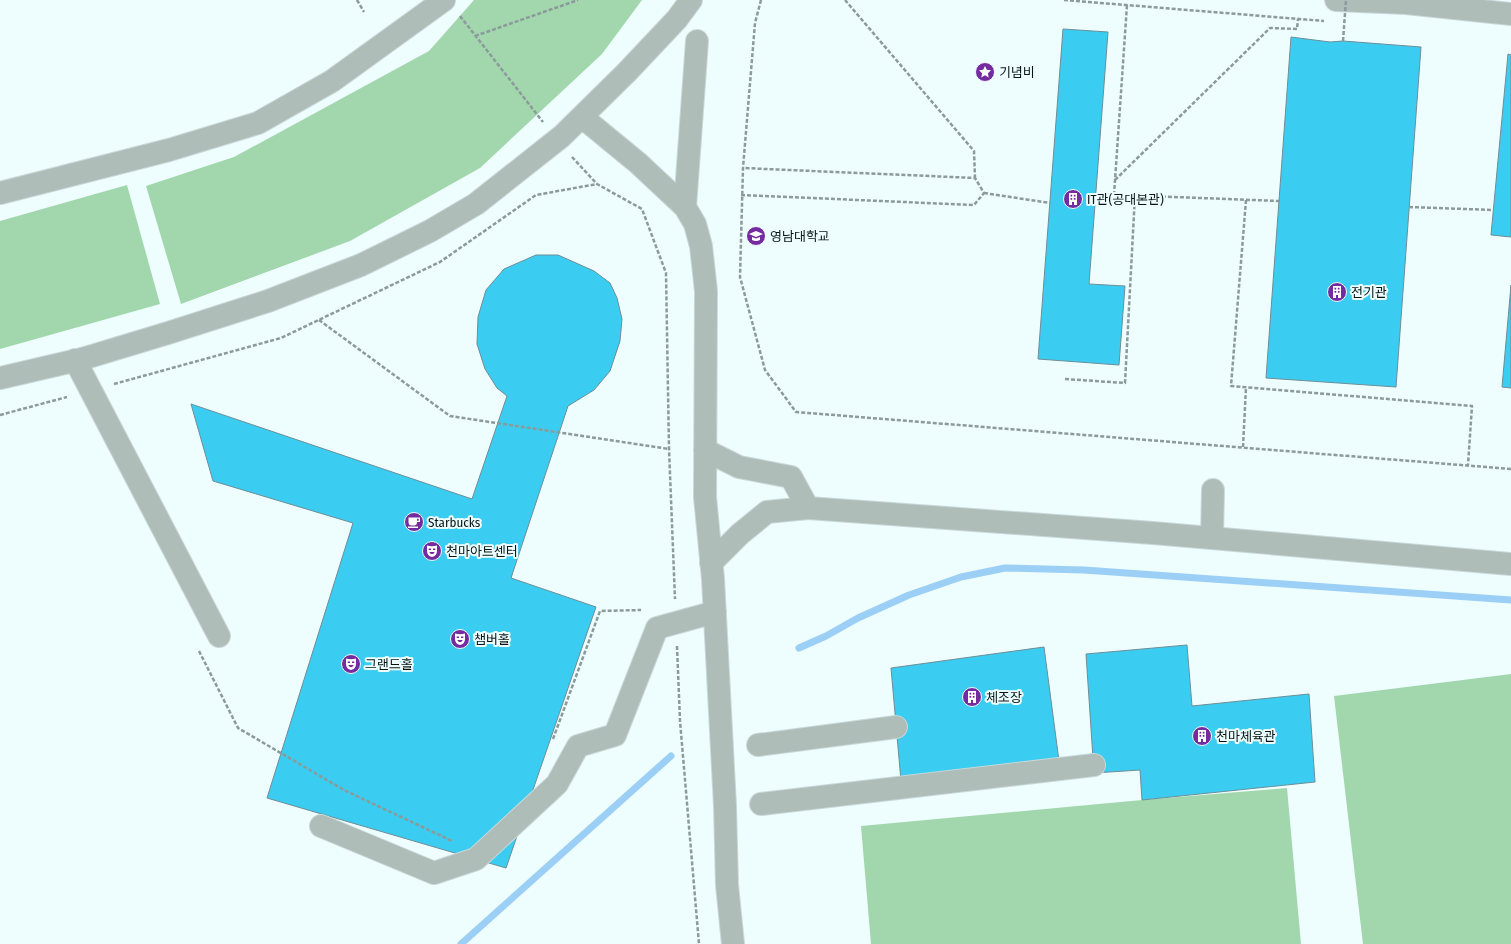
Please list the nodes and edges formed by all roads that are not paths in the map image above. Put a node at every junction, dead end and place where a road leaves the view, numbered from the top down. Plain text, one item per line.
1 (691, 0) edge
2 (1336, 0) edge
3 (450, 6) edge
4 (1511, 14) edge
5 (697, 41) dead end
6 (582, 117) junction
7 (0, 193) edge
8 (685, 207) junction
9 (75, 360) junction
10 (0, 378) edge
11 (705, 450) junction
12 (1213, 490) dead end
13 (808, 508) junction
14 (1212, 538) junction
15 (711, 563) junction
16 (1511, 564) edge
17 (715, 612) junction
18 (219, 636) dead end
19 (896, 727) dead end
20 (758, 745) dead end
21 (1094, 765) dead end
22 (761, 804) dead end
23 (321, 826) dead end
24 (733, 944) edge

1 - 6 street
2 - 4 street
3 - 7 street
5 - 8 street
6 - 8 street
6 - 9 street
8 - 11 street
9 - 10 street
9 - 18 street
11 - 13 street
11 - 15 street
12 - 14 street
13 - 14 street
13 - 15 street
14 - 16 street
15 - 17 street
17 - 23 street
17 - 24 street
19 - 20 street
21 - 22 street

